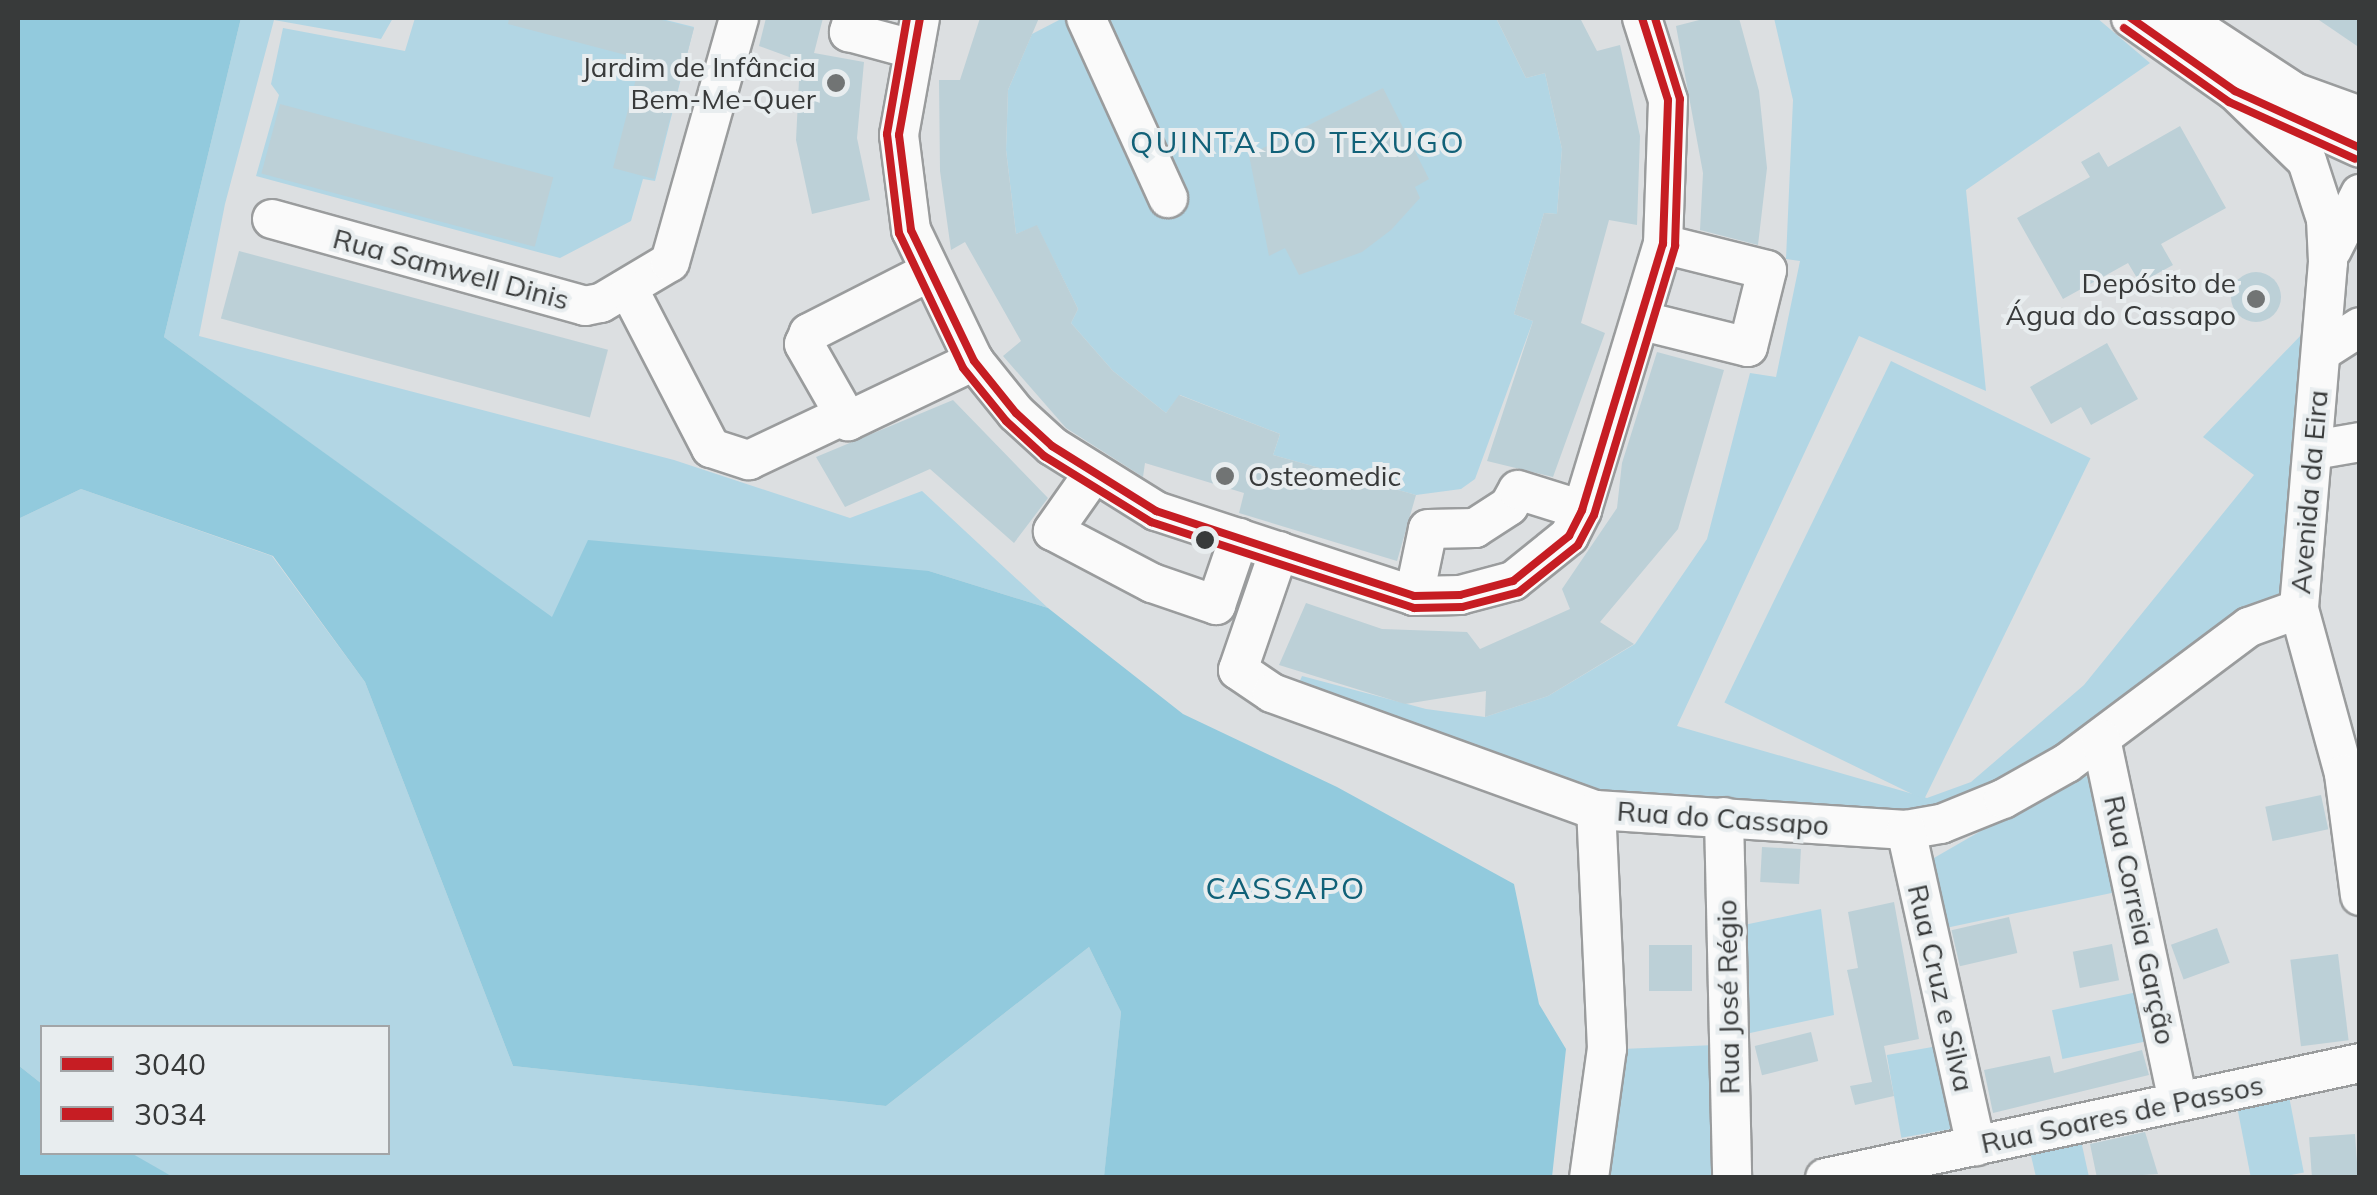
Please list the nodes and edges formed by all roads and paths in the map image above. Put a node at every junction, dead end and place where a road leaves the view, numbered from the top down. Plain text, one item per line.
1 (853, 18) edge
2 (1086, 18) edge
3 (1643, 18) edge
4 (2131, 18) edge
5 (2181, 18) edge
6 (733, 19) edge
7 (916, 33) edge
8 (2234, 91) junction
9 (2360, 116) edge
10 (2360, 148) edge
11 (2360, 194) edge
12 (1168, 198) dead end
13 (272, 220) dead end
14 (1663, 244) junction
15 (2328, 262) junction
16 (929, 272) junction
17 (629, 290) junction
18 (1643, 321) junction
19 (2360, 327) edge
20 (2321, 352) junction
21 (974, 361) junction
22 (842, 416) junction
23 (2360, 442) edge
24 (2314, 450) junction
25 (1093, 474) junction
26 (1582, 510) junction
27 (1239, 538) junction
28 (1279, 551) junction
29 (1414, 596) junction
30 (2299, 609) junction
31 (2101, 738) junction
32 (1596, 810) junction
33 (1724, 817) junction
34 (1906, 830) junction
35 (2360, 896) edge
36 (2360, 1063) edge
37 (2178, 1102) junction
38 (1976, 1146) junction
39 (1589, 1178) edge
40 (1732, 1178) edge
41 (1825, 1178) edge

1 - 7 street
2 - 12 street
3 - 14 street
4 - 8 street
5 - 9 street
6 - 17 street, Rua Samwell Dinis
7 - 16 street
8 - 10 street
8 - 15 street, Avenida da Eira
11 - 15 street, Avenida da Eira
13 - 17 street, Rua Samwell Dinis
14 - 18 street
14 - 18 street
15 - 20 street, Avenida da Eira
16 - 21 street
16 - 22 street
17 - 22 street
18 - 26 street
19 - 20 street
20 - 24 street, Avenida da Eira
21 - 22 street
21 - 25 street
23 - 24 street
24 - 30 street, Avenida da Eira
25 - 27 street
25 - 27 street
26 - 29 street
26 - 29 street
27 - 28 street
28 - 29 street
28 - 32 street, Rua do Cassapo
30 - 31 street, Rua do Cassapo
30 - 35 street, Avenida da Eira
31 - 34 street, Rua do Cassapo
31 - 37 street, Rua Correia Garção
32 - 33 street, Rua do Cassapo
32 - 39 street
33 - 34 street, Rua do Cassapo
33 - 40 street, Rua José Régio
34 - 38 street, Rua Cruz e Silva
36 - 37 street, Rua Soares de Passos
37 - 38 street, Rua Soares de Passos
38 - 41 street, Rua Soares de Passos

